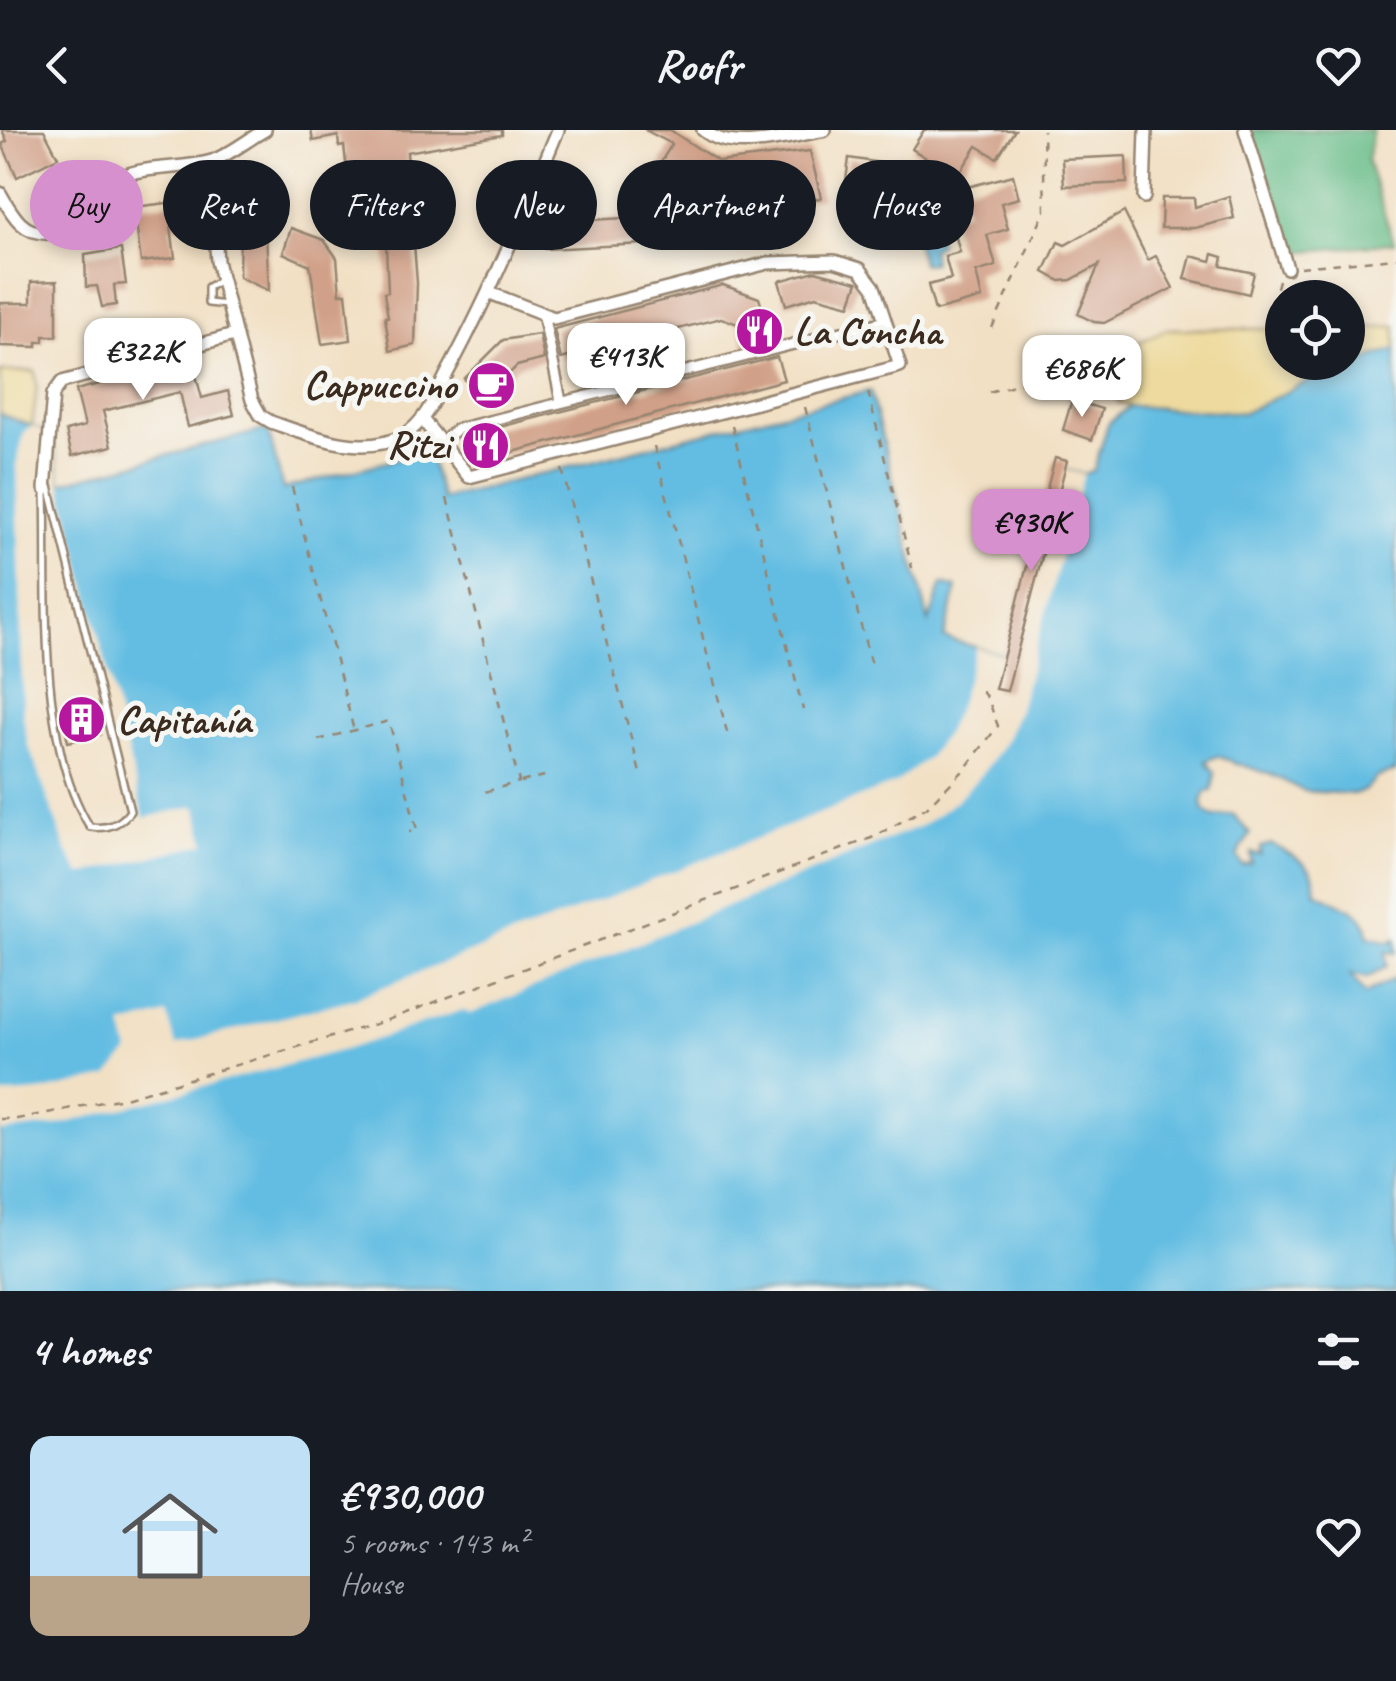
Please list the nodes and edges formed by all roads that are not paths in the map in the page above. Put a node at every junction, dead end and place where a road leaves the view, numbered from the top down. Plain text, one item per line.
1 (265, 130) edge
2 (558, 130) edge
3 (703, 130) edge
4 (825, 130) edge
5 (1146, 130) edge
6 (1245, 130) edge
7 (806, 132) edge
8 (214, 160) edge
9 (163, 169) edge
10 (0, 193) edge
11 (1144, 197) dead end
12 (218, 250) edge
13 (1287, 268) road end
14 (221, 279) junction
15 (490, 293) junction
16 (227, 305) junction
17 (543, 314) junction
18 (885, 321) junction
19 (234, 335) junction
20 (562, 402) junction
21 (422, 419) junction
22 (441, 443) junction
23 (46, 483) junction

1 - 8 street
2 - 15 street
3 - 7 street
4 - 7 street
5 - 11 street
6 - 13 street
9 - 10 street
12 - 14 street
14 - 16 street
14 - 16 lane
15 - 17 street
15 - 21 street
16 - 19 street
17 - 18 street
17 - 20 street
18 - 20 street
18 - 22 street
19 - 21 street
19 - 23 street
20 - 22 street
21 - 22 street
23 - 23 lane

